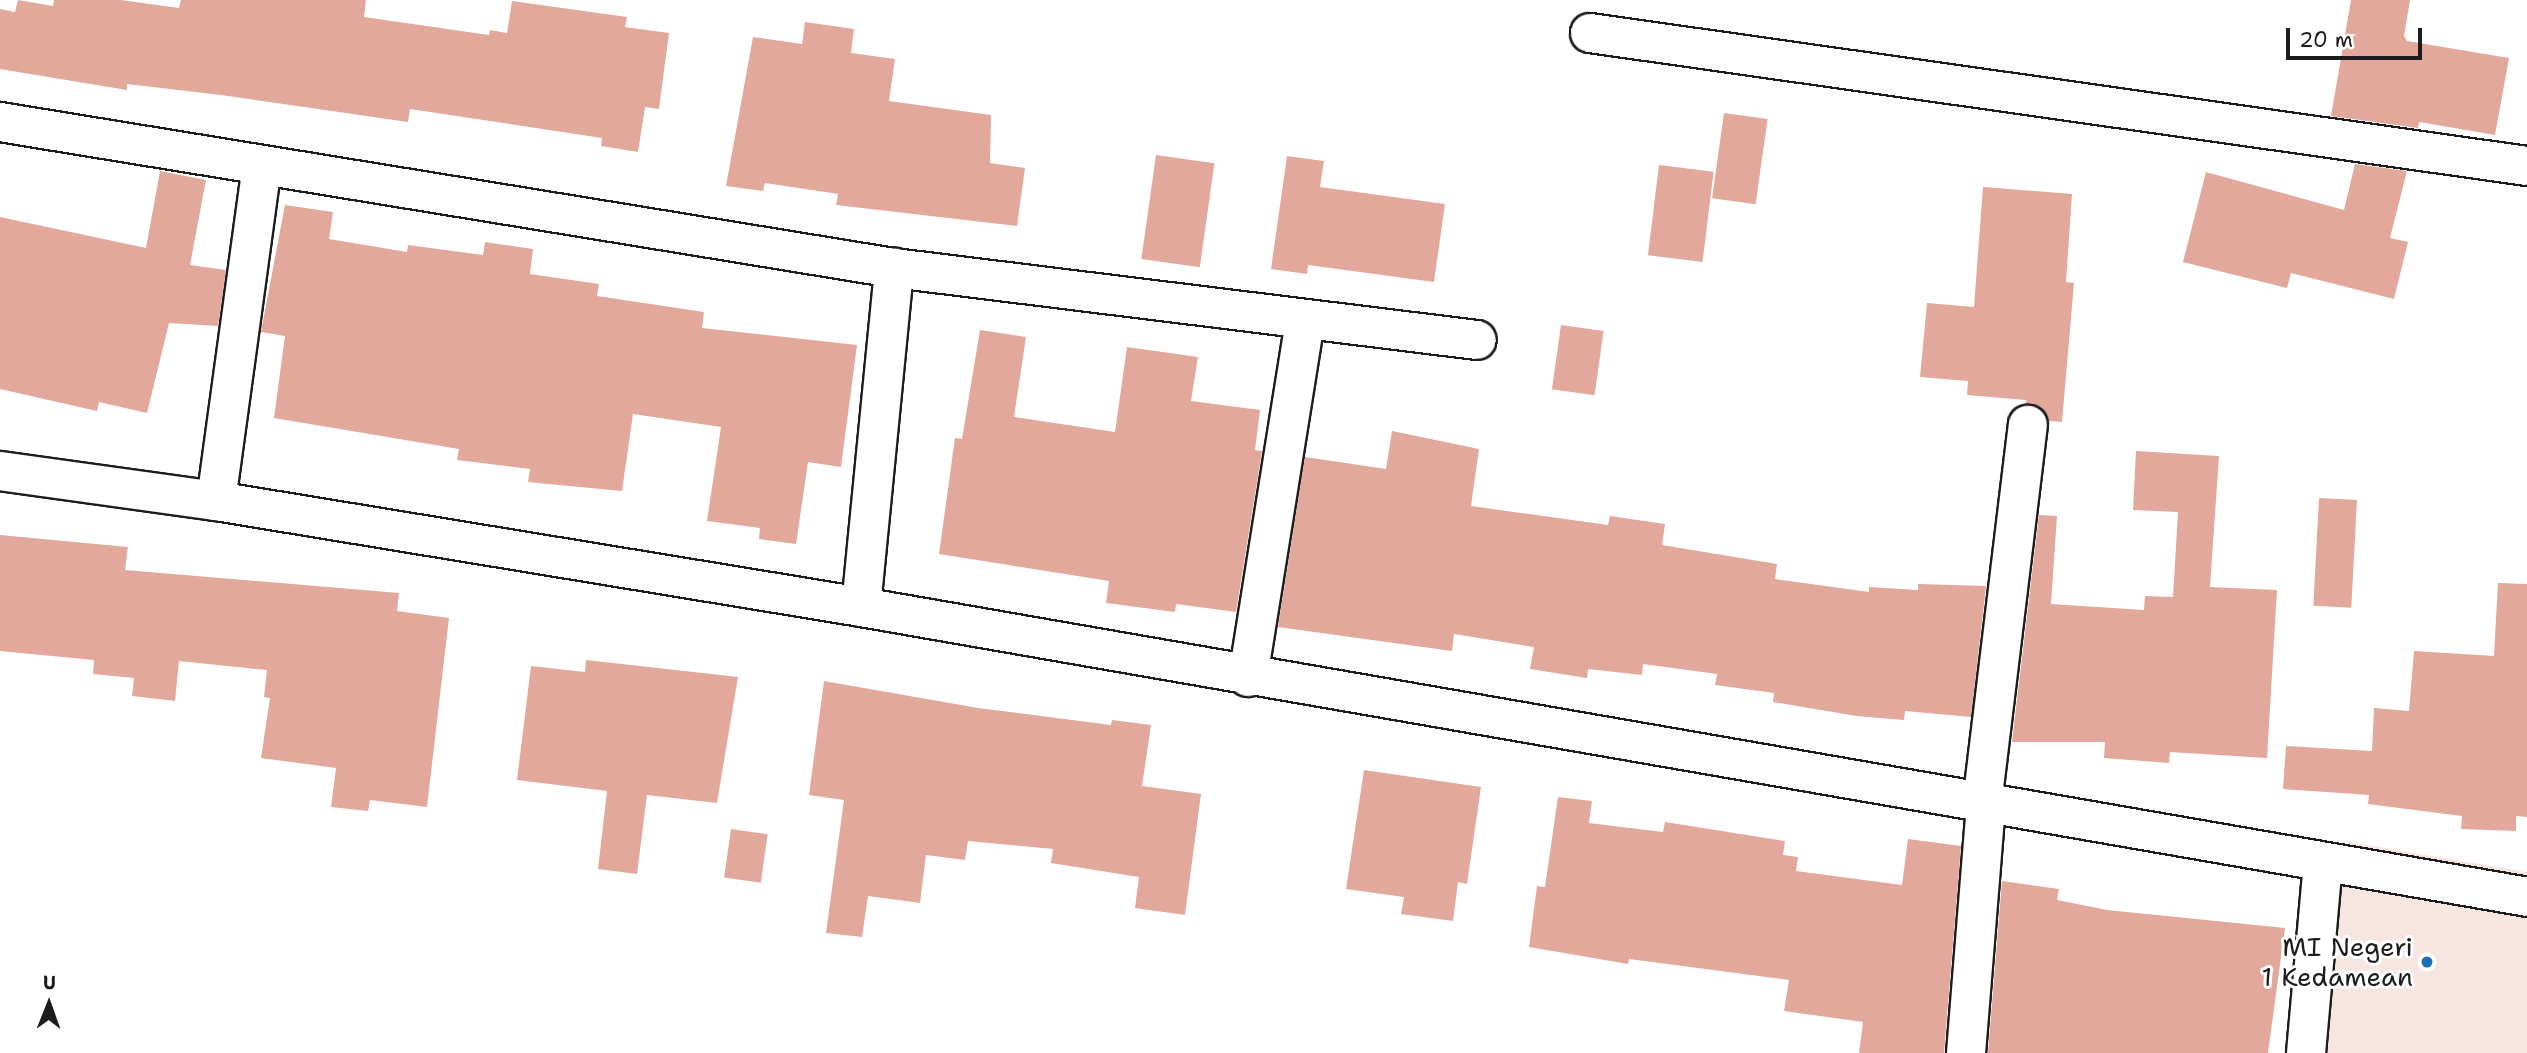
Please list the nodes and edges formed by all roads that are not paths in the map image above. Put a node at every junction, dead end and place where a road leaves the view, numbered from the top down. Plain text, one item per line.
1 (1590, 33) dead end
2 (0, 122) edge
3 (262, 166) junction
4 (2527, 166) edge
5 (894, 268) junction
6 (1305, 321) junction
7 (1477, 340) dead end
8 (2028, 425) dead end
9 (0, 471) edge
10 (216, 501) junction
11 (861, 607) junction
12 (1248, 677) junction
13 (1984, 804) junction
14 (2323, 864) junction
15 (2527, 897) edge
16 (1966, 1053) edge
17 (2306, 1053) edge

1 - 4 street
2 - 3 street
3 - 5 street
3 - 10 street
5 - 6 street
5 - 11 street
6 - 7 street
6 - 12 street
8 - 13 street
9 - 10 street
10 - 11 street
11 - 12 street
12 - 13 street
13 - 14 street
13 - 16 street
14 - 15 street
14 - 17 street

